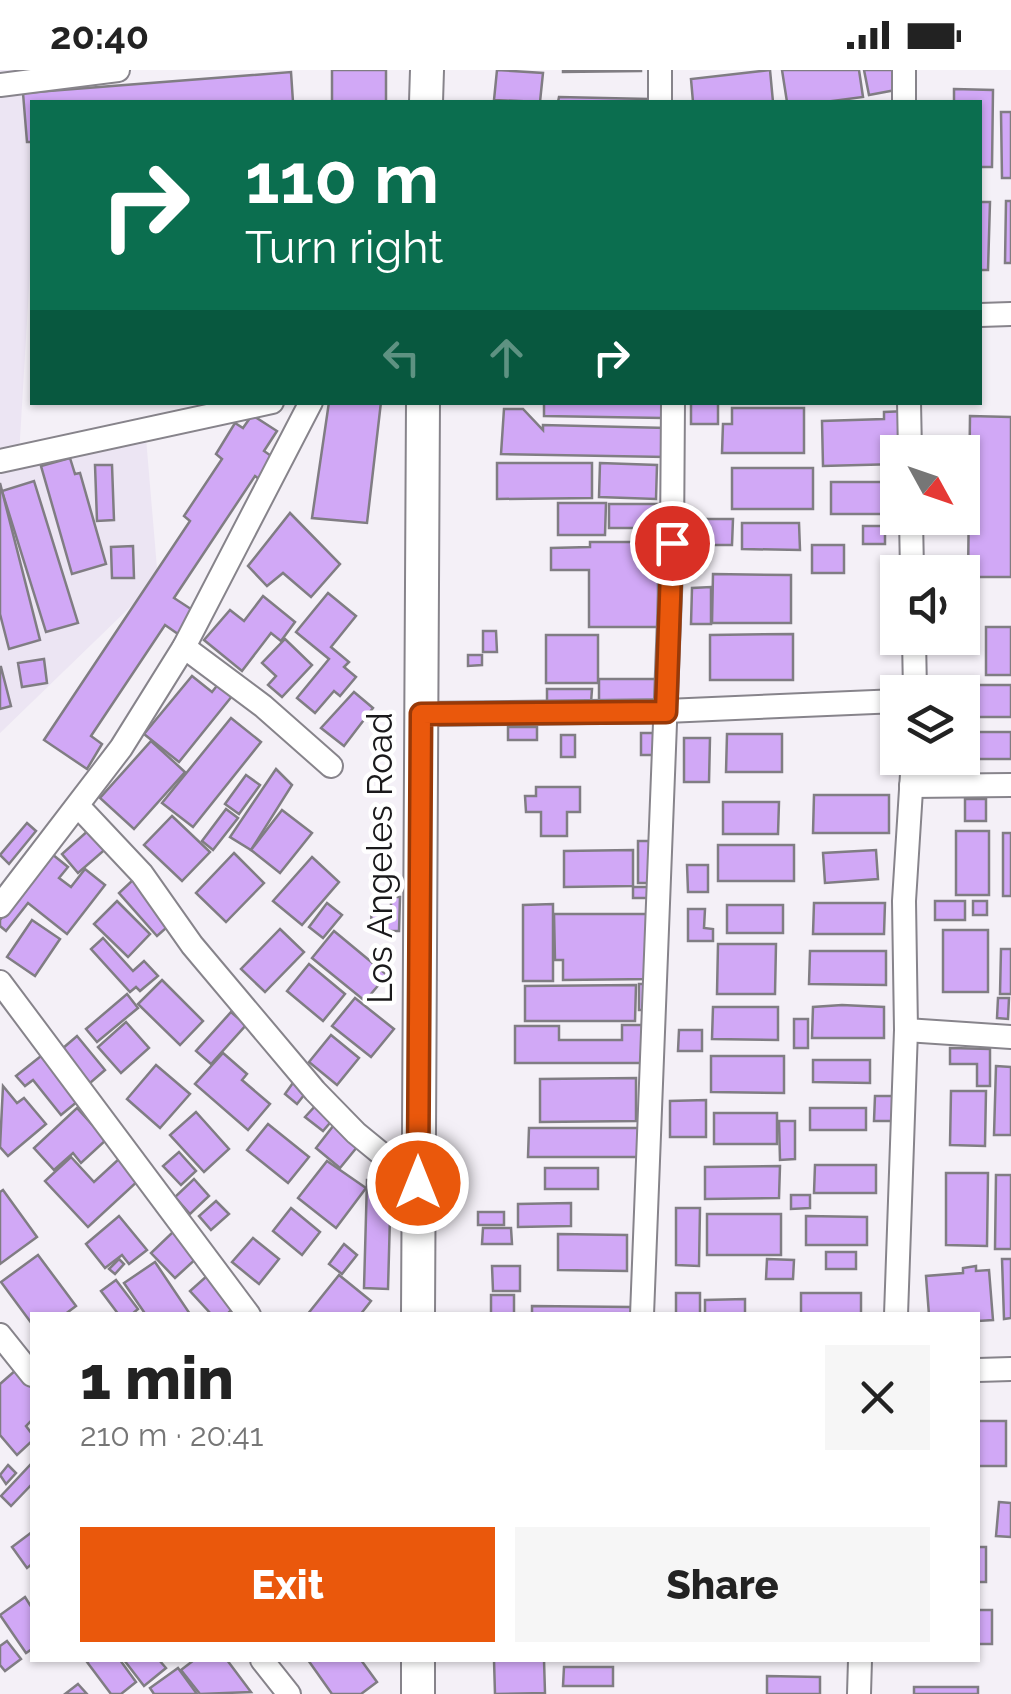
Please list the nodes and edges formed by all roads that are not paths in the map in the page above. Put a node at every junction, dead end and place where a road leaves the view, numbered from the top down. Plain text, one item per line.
1 (118, 70) edge
2 (426, 70) edge
3 (660, 70) edge
4 (904, 70) edge
5 (0, 85) edge
6 (426, 100) edge
7 (660, 100) edge
8 (904, 100) edge
9 (1011, 314) edge
10 (982, 315) edge
11 (258, 405) edge
12 (309, 405) edge
13 (423, 405) edge
14 (672, 405) edge
15 (909, 405) edge
16 (910, 435) edge
17 (0, 461) edge
18 (184, 648) junction
19 (880, 702) edge
20 (666, 712) junction
21 (421, 714) junction
22 (331, 766) dead end
23 (912, 775) edge
24 (1011, 784) edge
25 (912, 786) junction
26 (78, 806) junction
27 (0, 906) edge
28 (0, 982) edge
29 (906, 1030) junction
30 (1011, 1037) edge
31 (418, 1183) junction
32 (247, 1312) edge
33 (418, 1312) edge
34 (642, 1312) edge
35 (896, 1312) edge
36 (0, 1335) edge
37 (1011, 1369) edge
38 (980, 1370) edge
39 (30, 1372) edge
40 (264, 1662) edge
41 (418, 1662) edge
42 (860, 1662) edge
43 (289, 1694) edge
44 (418, 1694) edge
45 (859, 1694) edge

1 - 5 street
2 - 6 main road
3 - 7 street
4 - 8 street
9 - 10 street
11 - 17 street
12 - 18 street
13 - 21 main road, Los Angeles Road
14 - 20 street
15 - 16 street
18 - 22 street
18 - 26 street
19 - 20 street
20 - 21 street
20 - 34 street
21 - 31 main road, Los Angeles Road
23 - 25 street
24 - 25 street
25 - 29 street
26 - 27 street
26 - 31 street
28 - 32 street
29 - 30 street
29 - 35 street
31 - 33 main road, Los Angeles Road
36 - 39 street
37 - 38 street
40 - 43 street
41 - 44 main road
42 - 45 street

